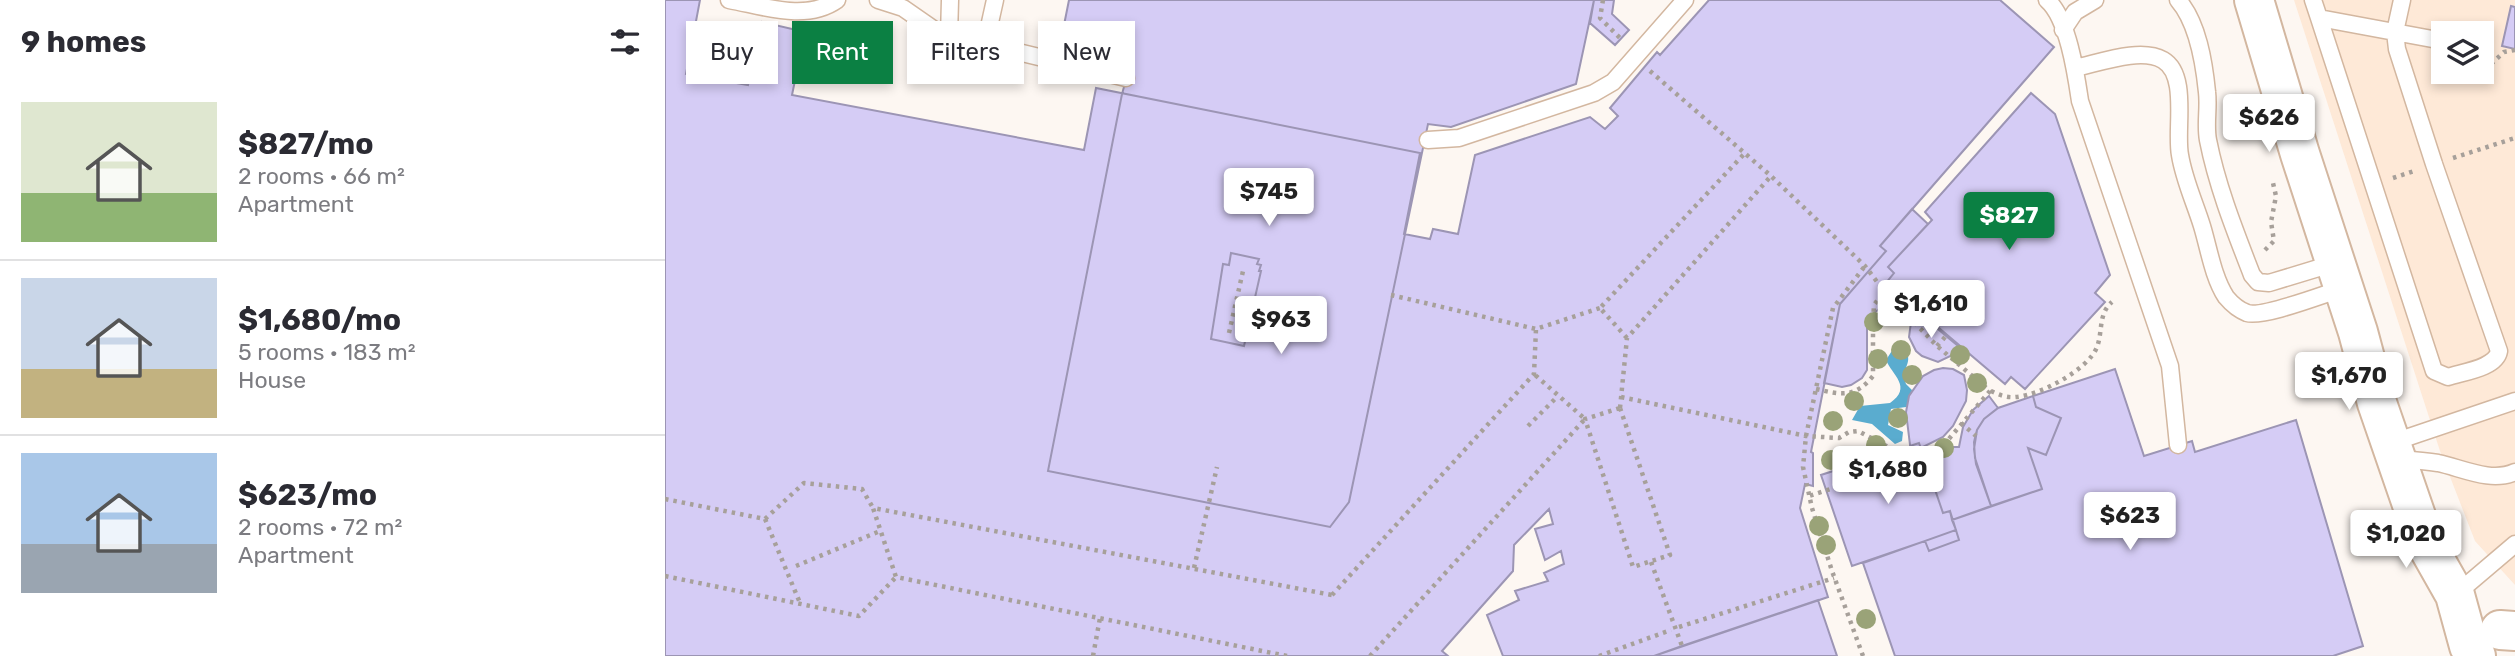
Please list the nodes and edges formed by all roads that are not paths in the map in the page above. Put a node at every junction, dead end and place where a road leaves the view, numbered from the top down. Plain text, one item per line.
1 (729, 0) edge
2 (837, 0) edge
3 (878, 0) edge
4 (919, 0) edge
5 (950, 0) edge
6 (995, 0) edge
7 (1685, 0) edge
8 (2047, 0) edge
9 (2095, 0) edge
10 (2178, 0) edge
11 (2254, 0) edge
12 (2313, 0) edge
13 (2402, 0) edge
14 (903, 8) junction
15 (2319, 18) junction
16 (922, 21) edge
17 (949, 21) edge
18 (990, 21) edge
19 (2063, 30) junction
20 (2395, 32) junction
21 (2431, 38) edge
22 (2075, 68) junction
23 (1428, 140) dead end
24 (2340, 276) junction
25 (2515, 401) edge
26 (2178, 445) dead end
27 (2393, 451) junction
28 (2512, 476) edge
29 (2515, 544) edge
30 (2455, 595) junction
31 (2501, 640) edge

1 - 2 lane
3 - 14 lane
4 - 14 lane
5 - 17 lane
6 - 18 lane
7 - 23 lane
8 - 19 lane
9 - 19 lane
10 - 24 lane
11 - 24 street
12 - 15 lane
13 - 20 lane
14 - 16 lane
15 - 20 lane
15 - 20 lane
19 - 22 lane
20 - 21 lane
22 - 24 lane
22 - 26 lane
24 - 27 street
25 - 27 lane
27 - 28 lane
27 - 30 street
29 - 30 lane
30 - 31 street

